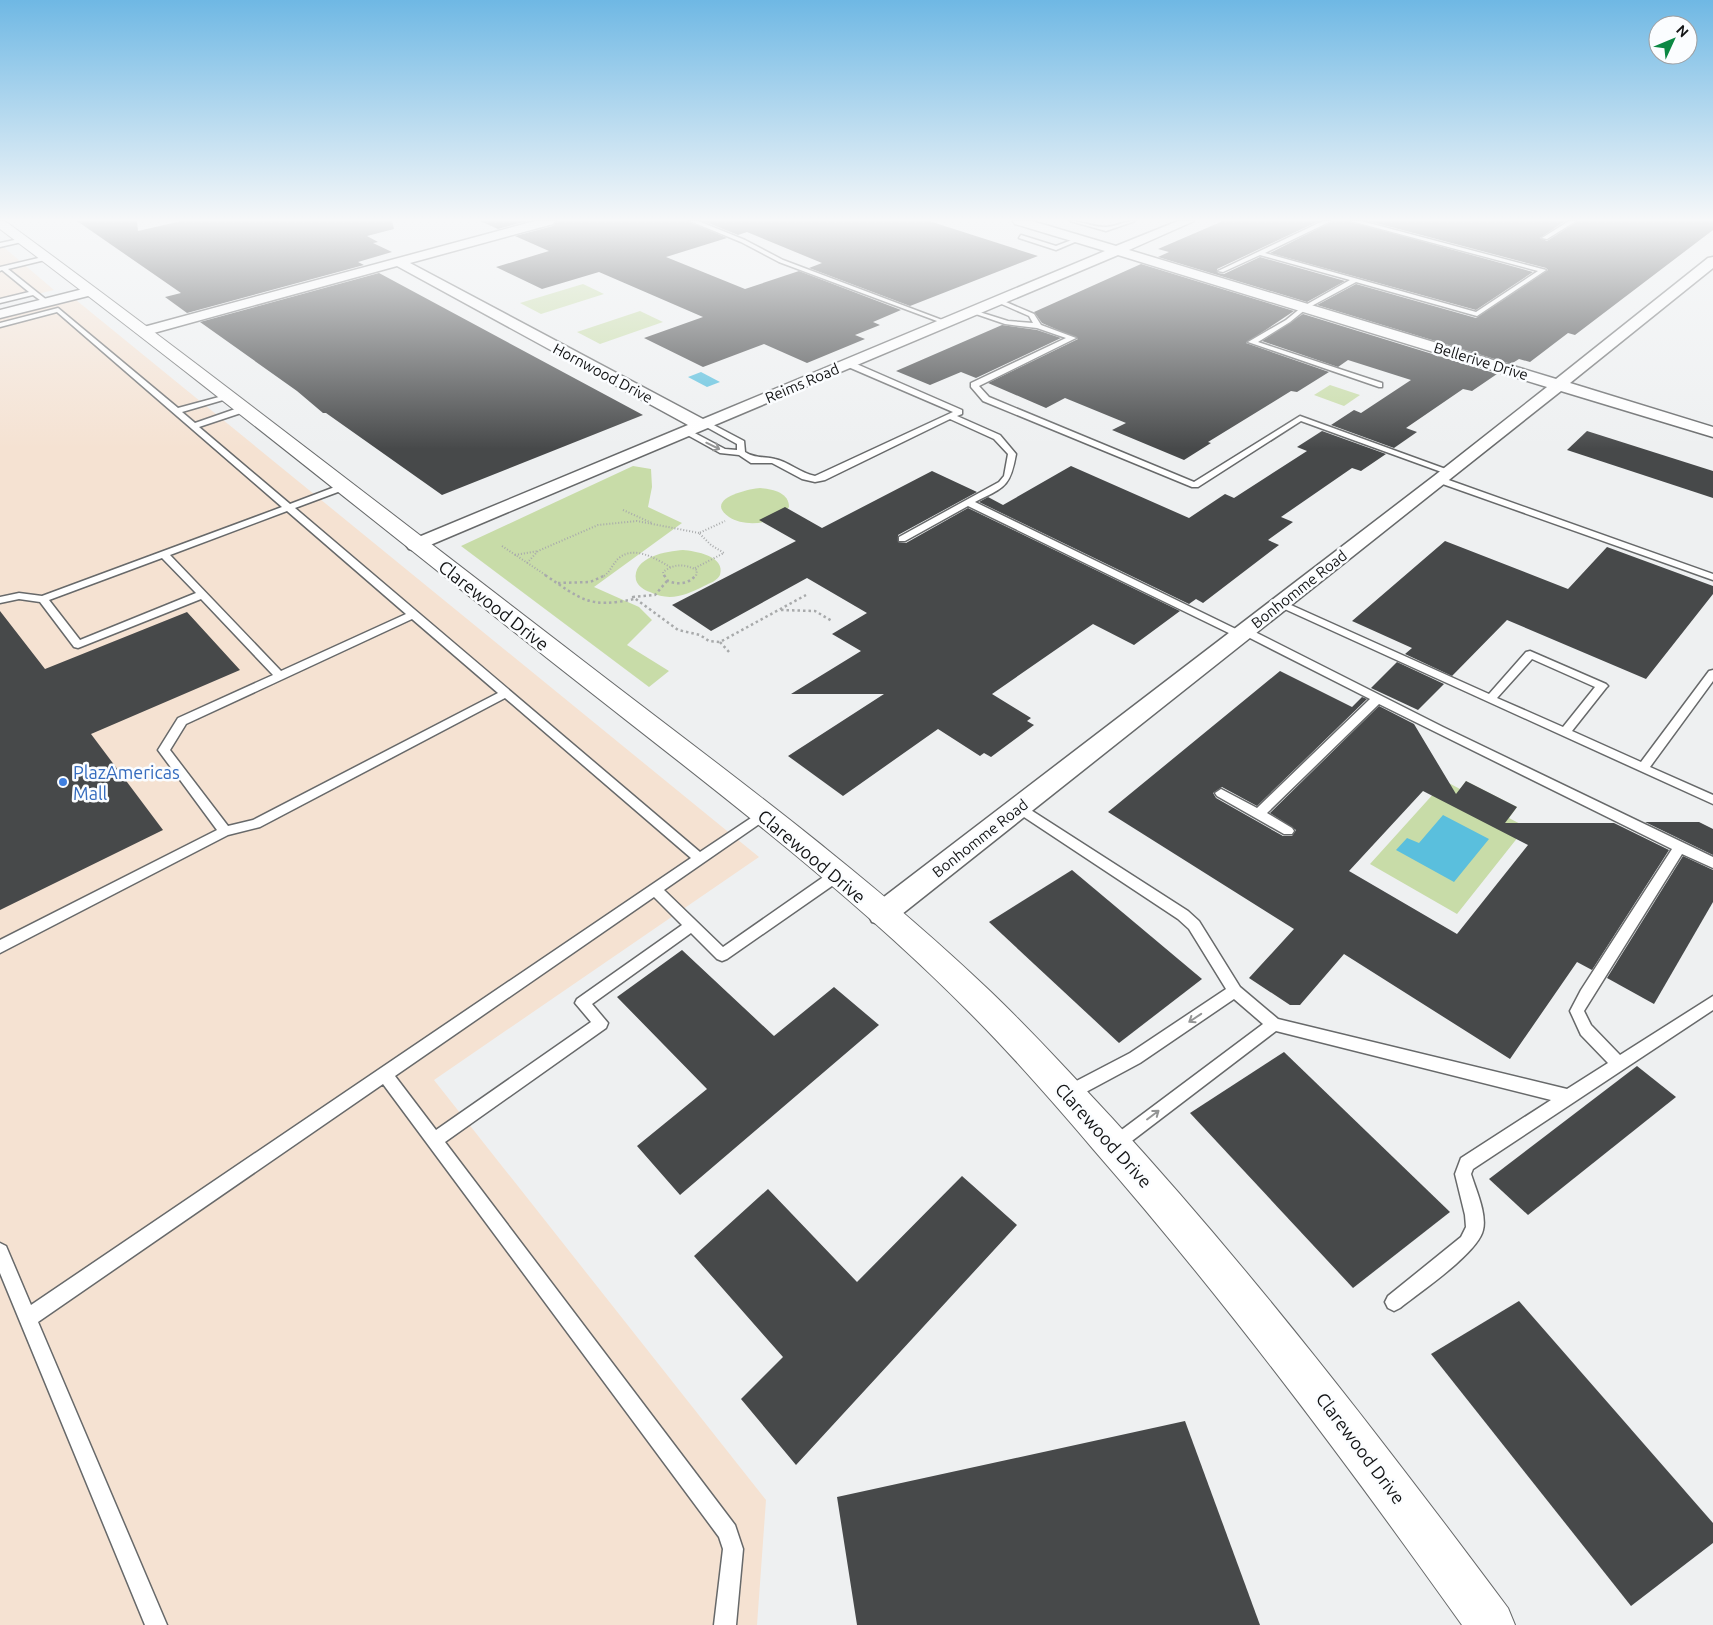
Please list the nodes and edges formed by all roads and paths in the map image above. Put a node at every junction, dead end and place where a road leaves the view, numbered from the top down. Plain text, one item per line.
1 (17, 297) edge
2 (39, 297) edge
3 (67, 297) edge
4 (99, 297) edge
5 (272, 297) edge
6 (464, 297) edge
7 (877, 297) edge
8 (1009, 297) edge
9 (1275, 297) edge
10 (1325, 297) edge
11 (1416, 297) edge
12 (1503, 297) edge
13 (1668, 297) edge
14 (0, 301) edge
15 (999, 301) junction
16 (46, 302) junction
17 (1304, 308) junction
18 (973, 312) junction
19 (0, 314) edge
20 (947, 323) junction
21 (0, 325) edge
22 (1038, 326) junction
23 (144, 332) junction
24 (849, 364) junction
25 (1379, 385) dead end
26 (1558, 385) junction
27 (227, 396) junction
28 (244, 409) junction
29 (176, 411) junction
30 (950, 416) junction
31 (704, 425) junction
32 (193, 426) junction
33 (686, 432) junction
34 (1713, 432) edge
35 (741, 453) junction
36 (1445, 476) junction
37 (343, 487) junction
38 (967, 502) junction
39 (289, 507) junction
40 (623, 510) dead end
41 (725, 521) dead end
42 (657, 524) junction
43 (699, 533) junction
44 (902, 539) dead end
45 (416, 545) junction
46 (502, 546) dead end
47 (538, 551) junction
48 (164, 554) junction
49 (514, 555) junction
50 (527, 563) junction
51 (670, 567) junction
52 (695, 568) junction
53 (1713, 577) edge
54 (667, 581) junction
55 (557, 583) junction
56 (203, 594) junction
57 (806, 594) dead end
58 (42, 598) junction
59 (635, 599) junction
60 (0, 600) edge
61 (1282, 604) junction
62 (778, 610) junction
63 (414, 614) junction
64 (832, 621) dead end
65 (1243, 633) junction
66 (720, 642) junction
67 (729, 652) dead end
68 (1713, 673) edge
69 (280, 676) junction
70 (506, 693) junction
71 (1377, 699) junction
72 (1490, 699) junction
73 (1565, 732) junction
74 (1643, 768) junction
75 (1221, 793) dead end
76 (1713, 800) edge
77 (1019, 808) junction
78 (1258, 814) junction
79 (764, 815) junction
80 (225, 831) junction
81 (1288, 831) dead end
82 (1680, 846) junction
83 (700, 859) junction
84 (1713, 862) edge
85 (837, 875) junction
86 (655, 890) junction
87 (882, 914) junction
88 (692, 926) junction
89 (0, 947) edge
90 (1235, 991) junction
91 (1713, 1002) edge
92 (1274, 1024) junction
93 (1619, 1064) junction
94 (384, 1074) junction
95 (1067, 1094) junction
96 (1569, 1097) junction
97 (435, 1140) junction
98 (1114, 1145) junction
99 (0, 1252) edge
100 (1394, 1302) dead end
101 (28, 1318) junction
102 (156, 1625) edge
103 (726, 1625) edge
104 (1491, 1625) edge

1 - 14 lane
2 - 16 lane
3 - 16 street
4 - 23 street, Clarewood Drive
5 - 23 street
6 - 31 street, Hornwood Drive
7 - 20 lane
8 - 15 street, Reims Road
9 - 17 street, Bellerive Drive
10 - 17 lane
11 - 12 lane
13 - 26 street, Bonhomme Road
15 - 18 street, Reims Road
15 - 22 lane
16 - 19 street
17 - 25 lane
17 - 26 street, Bellerive Drive
18 - 20 street, Reims Road
18 - 22 lane
20 - 24 street, Reims Road
21 - 29 lane
22 - 36 lane
23 - 27 street, Clarewood Drive
24 - 30 lane
24 - 31 street, Reims Road
26 - 34 street, Bellerive Drive
26 - 36 street, Bonhomme Road
27 - 28 street, Clarewood Drive
27 - 29 lane
28 - 32 lane
28 - 37 street, Clarewood Drive
29 - 32 lane
30 - 35 lane
30 - 38 lane
31 - 33 street, Reims Road
31 - 35 lane
32 - 39 lane
33 -> 35 lane
33 - 45 street, Reims Road
36 - 53 lane
36 - 61 street, Bonhomme Road
37 - 39 lane
37 - 45 street, Clarewood Drive
38 - 44 lane
38 - 65 lane
39 - 48 lane
39 - 63 lane
40 - 42 path
41 - 43 path
42 - 43 path
42 - 47 path
43 - 52 path
45 - 79 street, Clarewood Drive
46 - 49 path
47 - 49 path
47 - 50 path
48 - 56 lane
48 - 58 lane
49 - 50 path
50 - 55 path
51 - 52 path
51 - 54 path
51 - 55 path
52 - 54 path
54 - 59 path
55 - 59 path
56 - 58 lane
56 - 69 lane
57 - 62 path
58 - 60 lane
59 - 66 path
61 - 65 street, Bonhomme Road
61 - 72 lane
62 - 64 path
62 - 66 path
63 - 69 lane
63 - 70 lane
65 - 71 lane
65 - 77 street, Bonhomme Road
66 - 67 path
68 - 74 lane
69 - 80 lane
70 - 80 lane
70 - 83 lane
71 - 78 lane
71 - 82 lane
72 - 73 lane
72 - 73 lane
73 - 74 lane
74 - 76 lane
75 - 78 lane
77 - 87 street, Bonhomme Road
77 - 90 lane
78 - 81 lane
79 - 83 lane
79 - 85 street, Clarewood Drive
80 - 89 lane
82 - 84 lane
82 - 93 lane
83 - 86 lane
85 - 87 street, Clarewood Drive
85 - 88 lane
86 - 88 lane
86 - 94 lane
87 - 95 street, Clarewood Drive
88 - 97 lane
90 - 92 lane
90 -> 95 lane
91 - 93 lane
92 - 96 lane
98 -> 92 lane
93 - 96 lane
94 - 97 lane
94 - 101 lane
95 - 98 street, Clarewood Drive
96 - 100 lane
97 - 103 lane
98 - 104 street, Clarewood Drive
99 - 101 lane
101 - 102 lane

